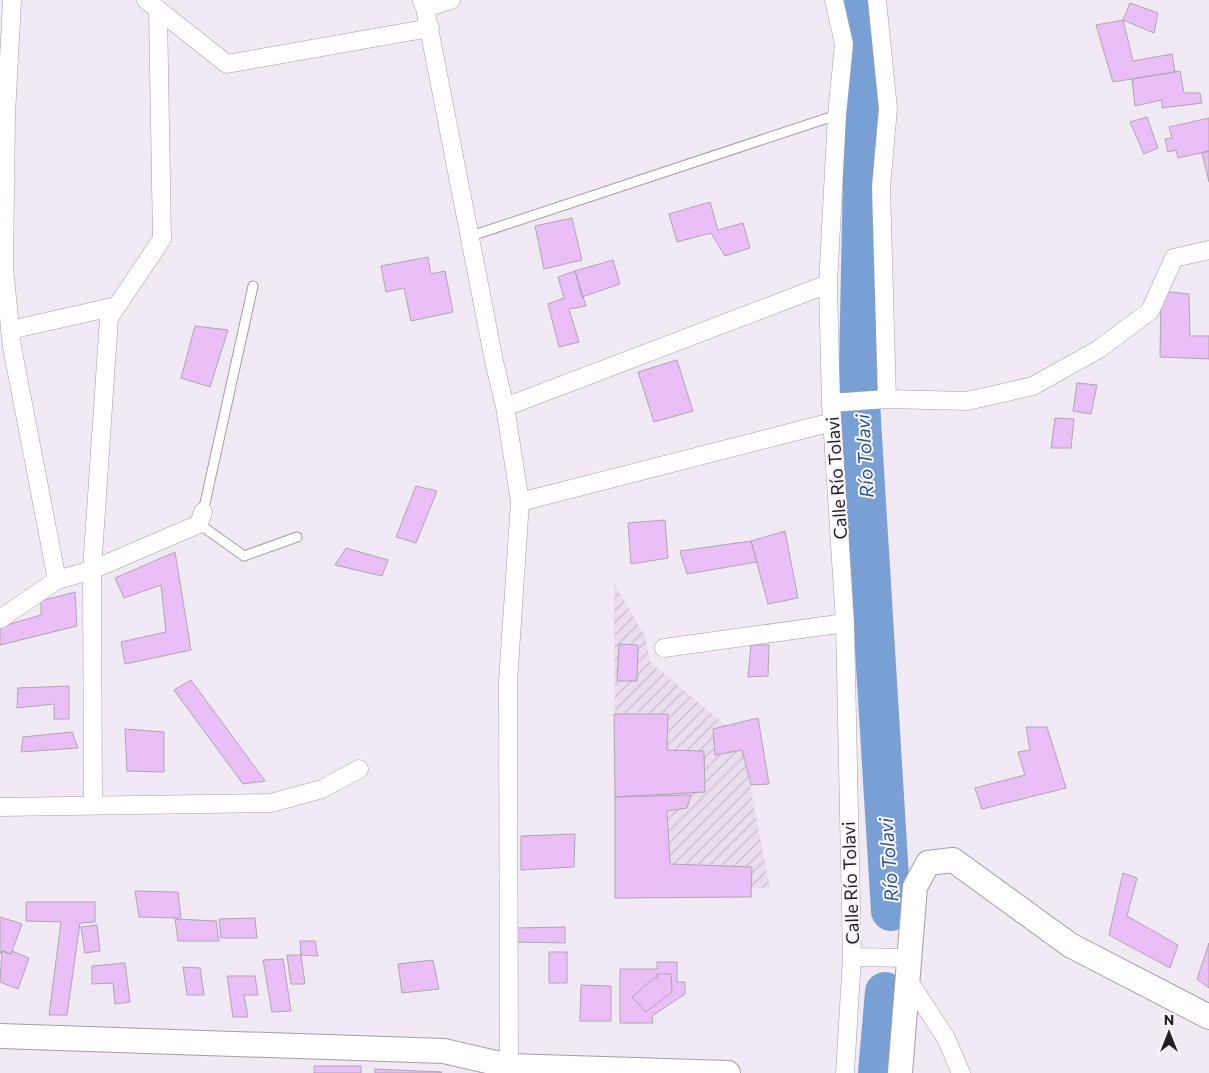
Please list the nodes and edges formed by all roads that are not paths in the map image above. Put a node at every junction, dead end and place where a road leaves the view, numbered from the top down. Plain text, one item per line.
1 (12, 0) edge
2 (451, 0) edge
3 (834, 0) edge
4 (878, 0) edge
5 (424, 4) edge
6 (152, 5) edge
7 (430, 28) junction
8 (837, 115) junction
9 (471, 236) junction
10 (1209, 250) edge
11 (828, 284) junction
12 (253, 286) dead end
13 (117, 306) junction
14 (10, 330) junction
15 (886, 399) junction
16 (832, 403) junction
17 (505, 407) junction
18 (832, 422) junction
19 (520, 502) junction
20 (201, 518) junction
21 (297, 537) dead end
22 (92, 570) junction
23 (57, 580) junction
24 (0, 619) edge
25 (845, 623) junction
26 (664, 648) dead end
27 (359, 769) dead end
28 (93, 804) junction
29 (0, 806) edge
30 (852, 957) junction
31 (909, 969) junction
32 (1209, 1017) edge
33 (0, 1036) edge
34 (509, 1070) edge
35 (728, 1073) edge
36 (845, 1073) edge
37 (900, 1073) edge
38 (961, 1073) edge

1 - 14 street
2 - 5 street
3 - 8 street, Calle Río Tolavi
4 - 15 street
5 - 7 street
6 - 7 street
6 - 13 street
7 - 9 street
8 - 9 lane
8 - 11 street, Calle Río Tolavi
9 - 17 street
10 - 15 street
11 - 16 street, Calle Río Tolavi
11 - 17 street
12 - 20 lane
13 - 14 street
13 - 22 street
14 - 23 street
15 - 16 street
16 - 18 street, Calle Río Tolavi
17 - 19 street
18 - 19 street
18 - 25 street, Calle Río Tolavi
19 - 34 street
20 - 21 lane
20 - 22 street
22 - 23 street
22 - 28 street
23 - 24 street
25 - 26 street
25 - 30 street, Calle Río Tolavi
27 - 28 street
28 - 29 street
30 - 31 street
30 - 36 street, Calle Río Tolavi
31 - 32 main road
31 - 37 main road
31 - 38 street
33 - 34 main road
34 - 35 main road

